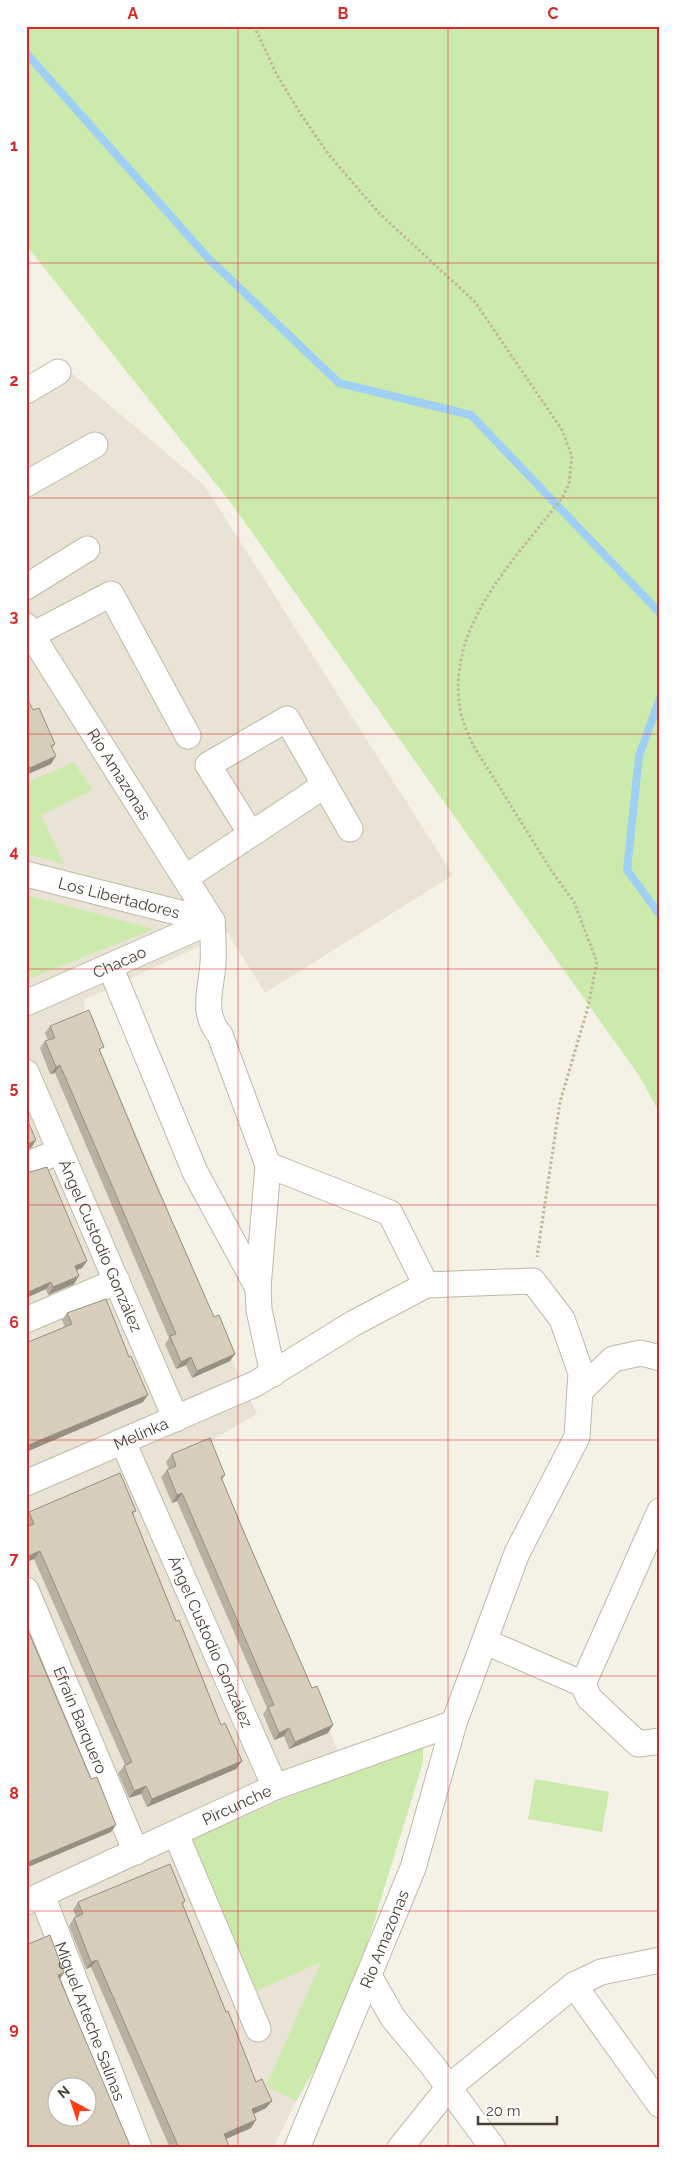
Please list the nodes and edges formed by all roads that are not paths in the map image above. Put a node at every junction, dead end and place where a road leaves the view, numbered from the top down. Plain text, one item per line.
1 (58, 372) dead end
2 (26, 391) edge
3 (95, 445) dead end
4 (26, 484) edge
5 (86, 549) dead end
6 (26, 586) edge
7 (29, 631) edge
8 (188, 736) dead end
9 (325, 785) junction
10 (350, 829) dead end
11 (251, 834) junction
12 (26, 874) edge
13 (185, 878) junction
14 (212, 921) junction
15 (110, 966) junction
16 (26, 1003) edge
17 (26, 1072) edge
18 (60, 1150) junction
19 (26, 1165) edge
20 (268, 1165) junction
21 (117, 1280) junction
22 (426, 1285) junction
23 (258, 1288) junction
24 (26, 1320) edge
25 (660, 1358) edge
26 (264, 1379) junction
27 (580, 1391) junction
28 (176, 1419) junction
29 (123, 1442) junction
30 (26, 1483) edge
31 (660, 1511) edge
32 (26, 1590) edge
33 (486, 1642) junction
34 (583, 1684) junction
35 (454, 1723) junction
36 (660, 1741) edge
37 (275, 1786) junction
38 (176, 1834) junction
39 (136, 1852) junction
40 (34, 1898) edge
41 (660, 1960) edge
42 (369, 1976) junction
43 (574, 1985) junction
44 (258, 2029) dead end
45 (449, 2087) junction
46 (660, 2105) edge
47 (139, 2148) edge
48 (296, 2148) edge
49 (400, 2148) edge
50 (493, 2148) edge

1 - 2 street
3 - 4 street
5 - 6 street
7 - 8 street
7 - 13 street, Río Amazonas
9 - 10 street
9 - 11 street
9 - 11 street
11 - 13 street
12 - 14 street, Los Libertadores
13 - 14 street, Río Amazonas
14 - 15 street, Chacao
14 - 20 street
15 - 16 street, Chacao
15 - 23 street
17 - 18 street, Ángel Custodio González
18 - 19 street
18 - 21 street, Ángel Custodio González
20 - 22 street
20 - 23 street
21 - 24 street
21 - 28 street, Ángel Custodio González
22 - 26 street, Melinka
22 - 27 street, Río Amazonas
23 - 26 street
25 - 27 street
26 - 28 street, Melinka
27 - 33 street, Río Amazonas
28 - 29 street, Melinka
29 - 30 street, Melinka
29 - 37 street, Ángel Custodio González
31 - 34 street
32 - 39 street, Efraín Barquero
33 - 34 street
33 - 35 street, Río Amazonas
34 - 36 street
35 - 37 street, Pircunche
35 - 42 street, Río Amazonas
37 - 38 street, Pircunche
38 - 39 street, Pircunche
38 - 44 street
39 - 40 street, Pircunche
40 - 47 street, Miguel Arteche Salinas
41 - 43 street
42 - 45 street
42 - 48 street, Río Amazonas
43 - 45 street
43 - 46 street
45 - 49 street
45 - 50 street

